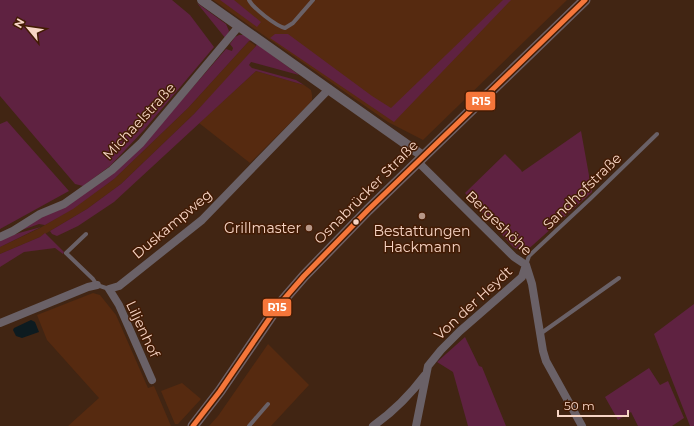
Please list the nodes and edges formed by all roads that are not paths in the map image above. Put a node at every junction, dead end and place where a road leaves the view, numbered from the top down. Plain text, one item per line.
1 (202, 0) edge
2 (249, 0) edge
3 (313, 0) edge
4 (585, 0) edge
5 (239, 26) junction
6 (329, 90) junction
7 (657, 134) dead end
8 (421, 159) junction
9 (86, 234) dead end
10 (0, 237) edge
11 (526, 265) junction
12 (618, 278) dead end
13 (97, 285) junction
14 (109, 289) junction
15 (0, 323) edge
16 (540, 334) junction
17 (426, 374) junction
18 (152, 380) dead end
19 (268, 404) dead end
20 (193, 426) edge
21 (249, 426) edge
22 (373, 426) edge
23 (416, 426) edge
24 (582, 426) edge

1 - 5 street
2 - 3 lane
4 - 8 main road, Osnabrücker Straße
5 - 6 street
5 - 10 street, Michaelstraße
6 - 8 street
6 - 14 street, Duskampweg
7 - 11 lane, Sandhofstraße
8 - 11 street, Bergeshöhe
8 - 20 main road, Osnabrücker Straße
9 - 13 lane
11 - 16 street, Bergeshöhe
11 - 17 street, Von der Heydt
12 - 16 lane
13 - 14 lane
13 - 15 street
14 - 18 street, Liljenhof
16 - 24 street, Bergeshöhe
17 - 22 street
17 - 23 street, Von der Heydt
19 - 21 lane

